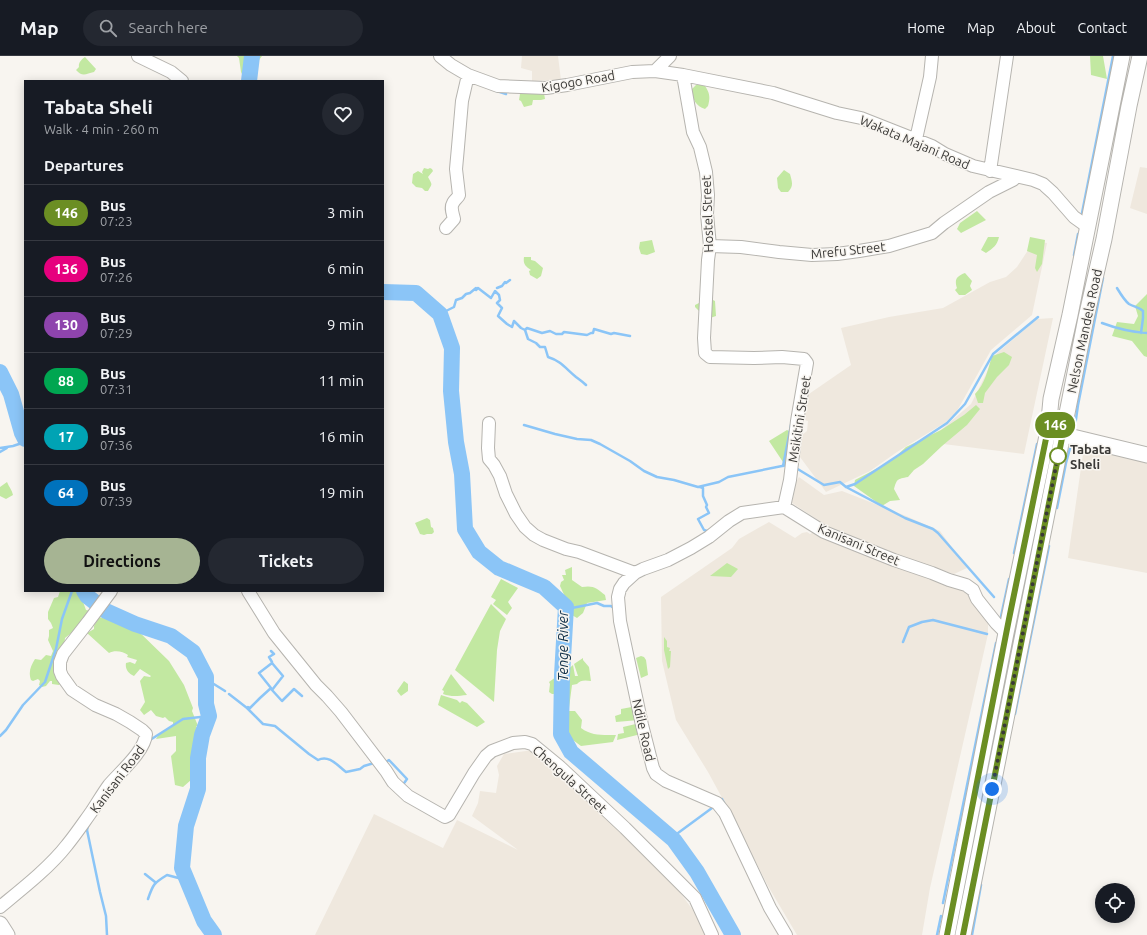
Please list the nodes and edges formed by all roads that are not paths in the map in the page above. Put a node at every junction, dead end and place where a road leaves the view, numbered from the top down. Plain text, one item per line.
1 (138, 56) edge
2 (440, 56) edge
3 (670, 56) edge
4 (932, 56) edge
5 (1007, 56) edge
6 (1122, 56) edge
7 (1140, 56) edge
8 (655, 71) junction
9 (468, 75) junction
10 (684, 75) junction
11 (181, 80) edge
12 (916, 139) junction
13 (990, 171) junction
14 (1016, 177) junction
15 (1088, 227) junction
16 (446, 228) dead end
17 (710, 246) junction
18 (706, 355) joint
19 (489, 423) dead end
20 (1048, 427) junction
21 (1063, 431) junction
22 (1147, 447) edge
23 (1147, 455) edge
24 (784, 507) junction
25 (635, 573) junction
26 (249, 592) edge
27 (108, 595) edge
28 (1006, 633) junction
29 (0, 907) edge
30 (0, 924) edge
31 (7, 935) edge
32 (712, 935) edge
33 (786, 935) edge
34 (947, 935) edge
35 (963, 935) edge

1 - 11 street
2 - 9 street, Kigogo Road
3 - 8 street
4 - 12 street
5 - 13 street
6 - 15 main road, Nelson Mandela Road
7 - 21 main road, Nelson Mandela Road
8 - 9 street, Kigogo Road
8 - 10 street, Wakata Majani Road
9 - 16 street
10 - 12 street, Wakata Majani Road
10 - 17 street, Hostel Street
12 - 13 street, Wakata Majani Road
13 - 14 street, Wakata Majani Road
14 - 15 street, Wakata Majani Road
14 - 17 street, Mrefu Street
15 - 20 main road, Nelson Mandela Road
17 - 18 street, Hostel Street
18 - 24 street, Msikitini Street
19 - 25 street
20 - 21 main road
20 - 28 main road, Nelson Mandela Road
21 - 22 main road
21 - 23 main road
21 - 35 main road, Nelson Mandela Road
24 - 25 street
24 - 28 street, Kanisani Street
25 - 33 street, Ndile Road
26 - 32 street, Chengula Street
27 - 29 street, Kanisani Road
28 - 34 main road, Nelson Mandela Road
30 - 31 main road

